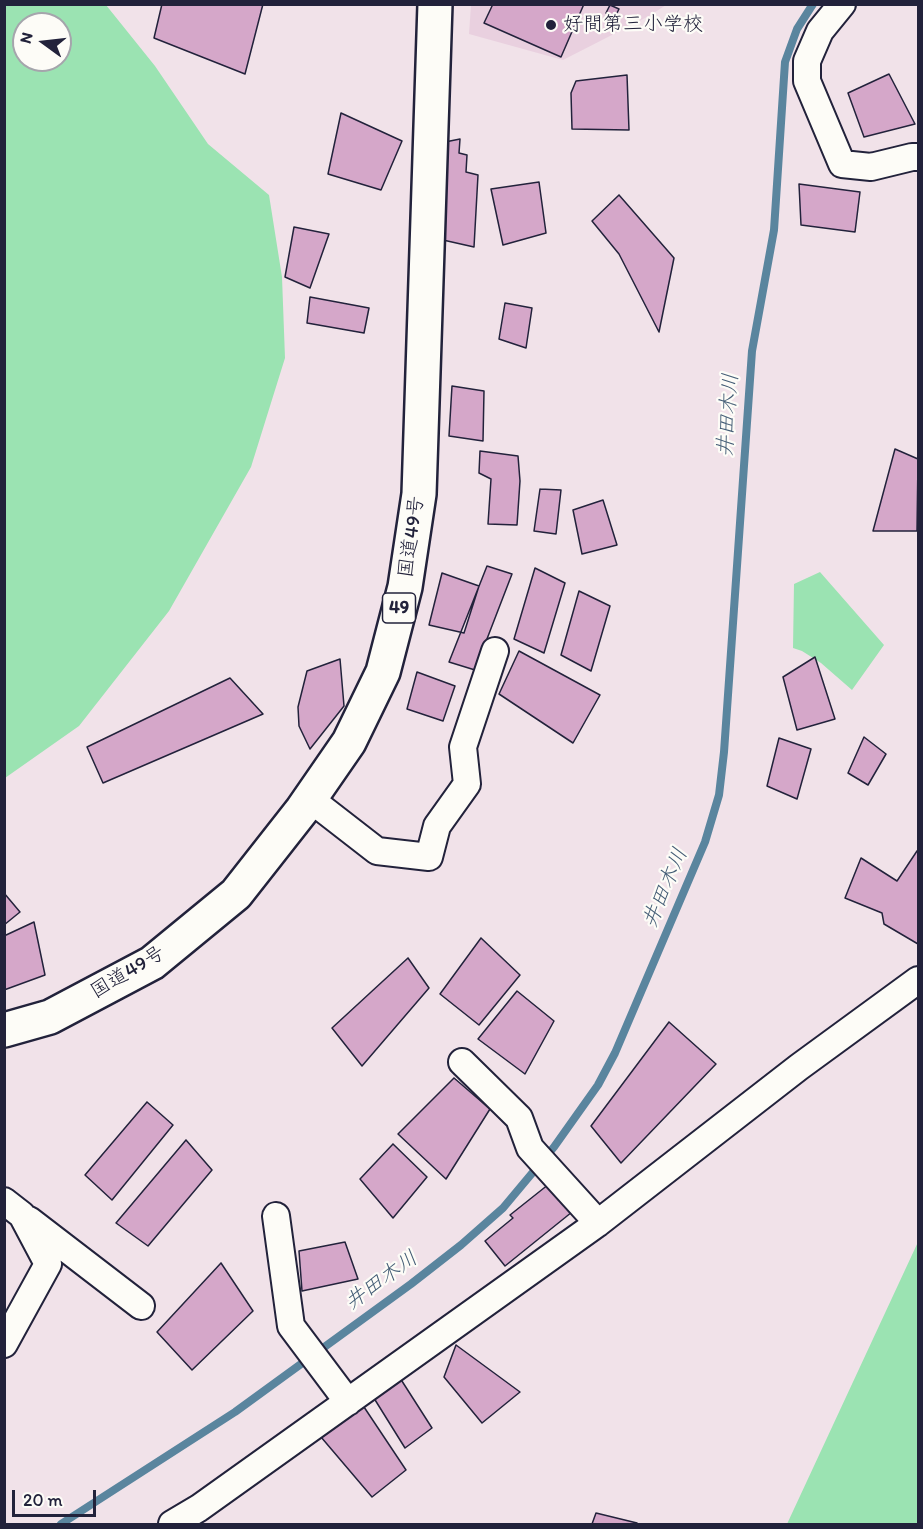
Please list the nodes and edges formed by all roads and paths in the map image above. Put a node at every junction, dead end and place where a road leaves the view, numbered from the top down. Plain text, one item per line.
1 (435, 4) edge
2 (842, 4) edge
3 (918, 157) edge
4 (495, 651) dead end
5 (310, 799) junction
6 (918, 980) edge
7 (4, 1030) edge
8 (462, 1062) dead end
9 (13, 1208) edge
10 (276, 1216) dead end
11 (598, 1224) junction
12 (141, 1306) dead end
13 (4, 1344) edge
14 (348, 1402) junction
15 (206, 1516) edge
16 (172, 1524) edge

1 - 5 highway, 国道49号 / 49
2 - 3 street
4 - 5 street
5 - 7 highway, 国道49号 / 49
6 - 11 street
8 - 11 street
9 - 12 street
9 - 13 street
10 - 14 street
11 - 14 street
14 - 15 street
15 - 16 street

